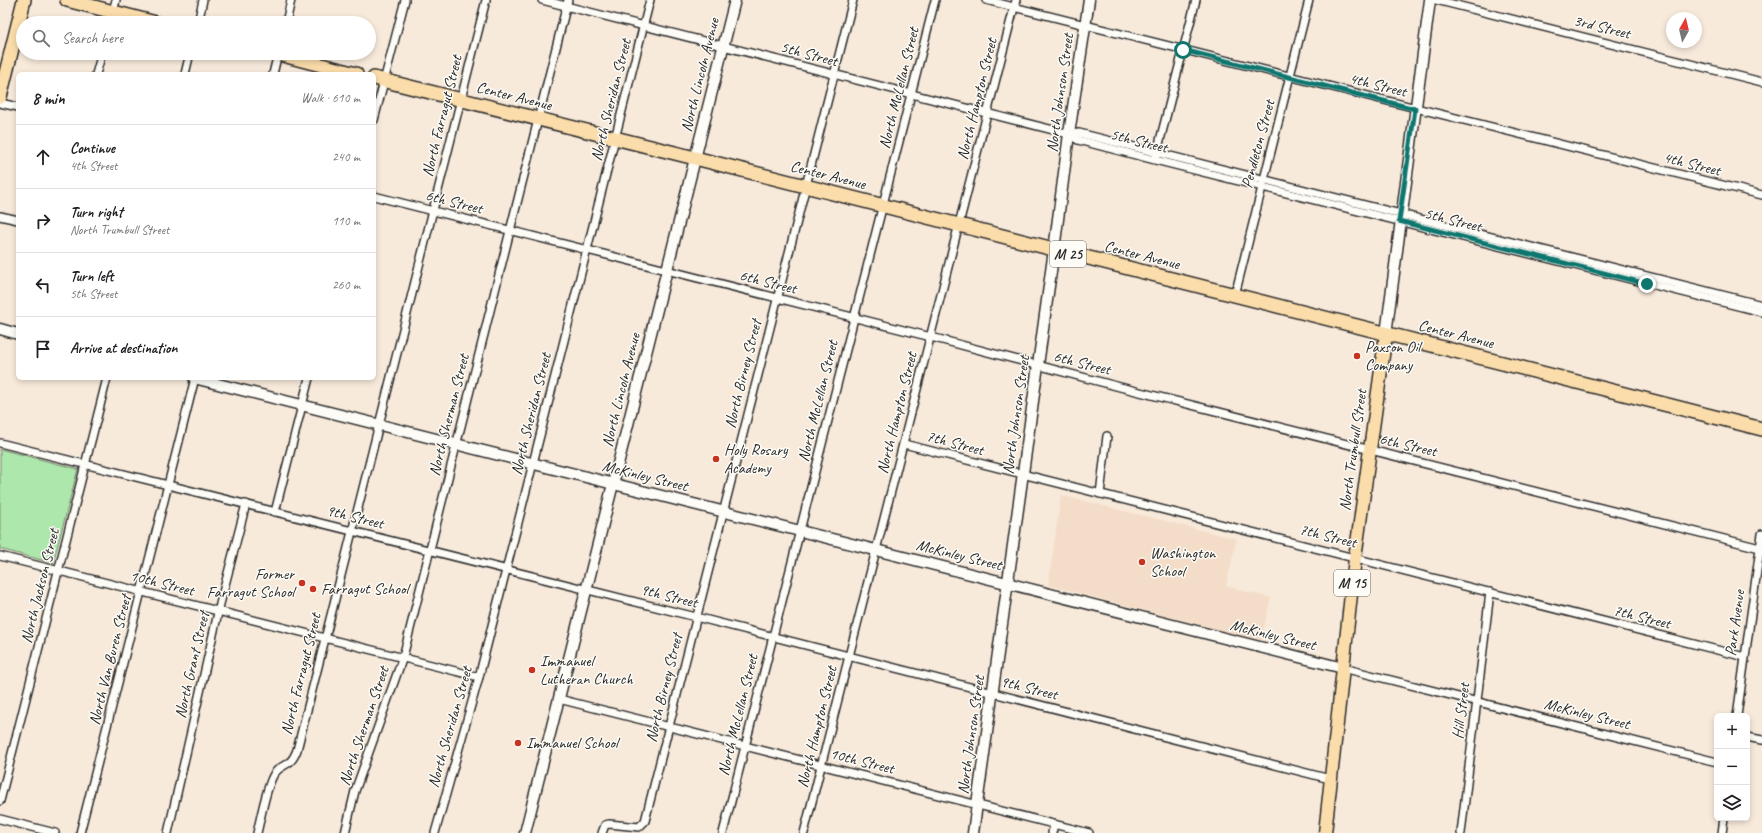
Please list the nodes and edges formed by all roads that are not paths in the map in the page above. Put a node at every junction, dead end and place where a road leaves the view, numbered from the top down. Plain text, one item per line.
1 (24, 0) edge
2 (67, 0) edge
3 (203, 0) edge
4 (292, 0) edge
5 (405, 0) edge
6 (486, 0) edge
7 (542, 0) edge
8 (650, 0) edge
9 (735, 0) edge
10 (852, 0) edge
11 (935, 0) edge
12 (986, 0) edge
13 (1089, 0) edge
14 (1196, 0) edge
15 (1309, 0) edge
16 (1430, 0) edge
17 (1436, 0) edge
18 (567, 3) edge
19 (1015, 4) edge
20 (113, 12) edge
21 (20, 16) edge
22 (129, 16) edge
23 (200, 16) edge
24 (288, 16) edge
25 (644, 25) junction
26 (1085, 25) junction
27 (16, 32) edge
28 (723, 46) junction
29 (1183, 50) junction
30 (100, 60) edge
31 (188, 60) edge
32 (276, 60) edge
33 (303, 60) edge
34 (97, 72) edge
35 (185, 72) edge
36 (273, 72) edge
37 (348, 72) edge
38 (833, 74) junction
39 (1291, 77) junction
40 (379, 80) edge
41 (1762, 82) edge
42 (912, 94) junction
43 (0, 97) edge
44 (461, 100) junction
45 (0, 103) edge
46 (376, 104) edge
47 (16, 107) edge
48 (1415, 109) junction
49 (987, 114) junction
50 (538, 119) junction
51 (1069, 134) junction
52 (615, 139) junction
53 (1157, 152) junction
54 (695, 158) junction
55 (1155, 160) junction
56 (1264, 179) junction
57 (805, 186) junction
58 (1261, 187) junction
59 (1762, 196) edge
60 (376, 197) edge
61 (883, 206) junction
62 (433, 211) junction
63 (0, 216) edge
64 (1400, 217) junction
65 (16, 220) edge
66 (960, 226) junction
67 (510, 231) junction
68 (587, 250) junction
69 (1054, 250) junction
70 (666, 271) junction
71 (1648, 280) junction
72 (1235, 295) junction
73 (776, 298) junction
74 (1762, 305) edge
75 (1762, 312) edge
76 (854, 318) junction
77 (0, 329) edge
78 (16, 333) edge
79 (1386, 334) junction
80 (931, 337) junction
81 (1038, 366) junction
82 (106, 380) edge
83 (194, 380) edge
84 (203, 380) edge
85 (308, 380) edge
86 (302, 405) junction
87 (379, 424) junction
88 (1762, 429) edge
89 (1107, 436) dead end
90 (0, 443) edge
91 (456, 444) junction
92 (904, 444) junction
93 (1369, 450) junction
94 (533, 463) junction
95 (85, 465) junction
96 (1023, 475) junction
97 (613, 484) junction
98 (168, 485) junction
99 (1100, 494) junction
100 (246, 504) junction
101 (723, 511) junction
102 (275, 512) junction
103 (352, 531) junction
104 (800, 531) junction
105 (1762, 534) edge
106 (1760, 548) junction
107 (876, 550) junction
108 (429, 551) junction
109 (0, 556) edge
110 (1355, 558) junction
111 (506, 570) junction
112 (59, 571) junction
113 (1007, 583) junction
114 (586, 590) junction
115 (142, 592) junction
116 (1490, 592) junction
117 (219, 612) junction
118 (696, 617) junction
119 (772, 637) junction
120 (325, 638) junction
121 (403, 657) junction
122 (849, 657) junction
123 (1744, 657) junction
124 (1343, 668) junction
125 (479, 677) junction
126 (991, 693) junction
127 (559, 699) junction
128 (1476, 701) junction
129 (1737, 713) edge
130 (668, 726) junction
131 (1750, 738) edge
132 (1762, 740) edge
133 (744, 746) junction
134 (1714, 761) edge
135 (822, 765) junction
136 (1330, 779) junction
137 (0, 801) edge
138 (977, 805) junction
139 (0, 819) edge
140 (1724, 821) edge
141 (1054, 824) junction
142 (55, 833) edge
143 (80, 833) edge
144 (168, 833) edge
145 (257, 833) edge
146 (344, 833) edge
147 (435, 833) edge
148 (525, 833) edge
149 (602, 833) edge
150 (722, 833) edge
151 (804, 833) edge
152 (973, 833) edge
153 (1052, 833) edge
154 (1089, 833) edge
155 (1325, 833) edge
156 (1461, 833) edge
157 (1722, 833) edge

1 - 21 highway
2 - 20 highway
3 - 23 street
4 - 24 street
5 - 40 street
6 - 44 street, North Farragut Street
7 - 18 street, 5th Street
8 - 25 street, North Sheridan Street
9 - 28 street, North Lincoln Avenue
10 - 38 street, North Birney Street
11 - 42 street, North McLellan Street
12 - 19 street, 4th Street
13 - 26 street, North Johnson Street
14 - 29 street
15 - 39 street, Pendleton Street
16 - 48 street, North Trumbull Street
17 - 41 street, 3rd Street
18 - 25 street, 5th Street
18 - 50 street, North Sherman Street
19 - 26 street, 4th Street
19 - 49 street, North Hampton Street
20 - 22 highway
25 - 28 street, 5th Street
25 - 52 street, North Sheridan Street
26 - 29 street, 4th Street
26 - 51 street, North Johnson Street
27 - 43 highway
28 - 38 street, 5th Street
28 - 54 street, North Lincoln Avenue
29 - 39 street, 4th Street
29 - 53 street
30 - 34 street
31 - 35 street
32 - 36 street
33 - 37 highway
38 - 42 street, 5th Street
38 - 57 street, North Birney Street
39 - 48 street, 4th Street
39 - 56 street, Pendleton Street
40 - 44 highway, Center Avenue / M 25
40 - 46 street
42 - 49 street, 5th Street
42 - 61 street, North McLellan Street
44 - 50 highway, Center Avenue / M 25
44 - 62 street, North Farragut Street
45 - 47 street
48 - 59 street, 4th Street
48 - 64 street, North Trumbull Street
49 - 51 street, 5th Street
49 - 66 street, North Hampton Street
50 - 52 highway, Center Avenue / M 25
50 - 67 street, North Sherman Street
51 - 53 street, 5th Street
51 - 55 street, 5th Street
51 - 69 street, North Johnson Street
52 - 54 highway, Center Avenue / M 25
52 - 68 street, North Sheridan Street
53 - 55 street
53 - 56 street, 5th Street
54 - 57 highway, Center Avenue / M 25
54 - 70 street, North Lincoln Avenue
55 - 58 street, 5th Street
56 - 58 street, Pendleton Street
56 - 64 street, 5th Street
57 - 61 highway, Center Avenue / M 25
57 - 73 street, North Birney Street
58 - 64 street, 5th Street
58 - 72 street, Pendleton Street
60 - 62 street, 6th Street
61 - 66 highway, Center Avenue / M 25
61 - 76 street, North McLellan Street
62 - 67 street, 6th Street
62 - 87 street, North Farragut Street
63 - 65 street
64 - 71 street, 5th Street
64 - 79 street, North Trumbull Street
66 - 69 highway, Center Avenue / M 25
66 - 80 street, North Hampton Street
67 - 68 street, 6th Street
67 - 91 street, North Sherman Street
68 - 70 street, 6th Street
68 - 94 street, North Sheridan Street
69 - 72 highway, Center Avenue / M 25
69 - 81 street, North Johnson Street
70 - 73 street, 6th Street
70 - 97 street, North Lincoln Avenue
71 - 74 street, 5th Street
71 - 75 street, 5th Street
72 - 79 highway, Center Avenue / M 25
73 - 76 street, 6th Street
73 - 101 street, North Birney Street
76 - 80 street, 6th Street
76 - 104 street, North McLellan Street
77 - 78 street
79 - 88 highway, Center Avenue / M 25
79 - 93 main road, North Trumbull Street / M 15
80 - 81 street, 6th Street
80 - 92 street, North Hampton Street
81 - 93 street, 6th Street
81 - 96 street, North Johnson Street
82 - 95 street, North Jackson Street
83 - 98 street, North Van Buren Street
84 - 86 street, McKinley Street
85 - 86 street
86 - 87 street, McKinley Street
86 - 102 street
87 - 91 street, McKinley Street
87 - 103 street, North Farragut Street
89 - 99 street
90 - 95 street, 9th Street
91 - 94 street, McKinley Street
91 - 108 street, North Sherman Street
92 - 96 street, 7th Street
92 - 107 street, North Hampton Street
93 - 106 street, 6th Street
93 - 110 main road, North Trumbull Street / M 15
94 - 97 street, McKinley Street
94 - 111 street, North Sheridan Street
95 - 98 street, 9th Street
95 - 112 street, North Jackson Street
96 - 99 street, 7th Street
96 - 113 street, North Johnson Street
97 - 101 street, McKinley Street
97 - 114 street, North Lincoln Avenue
98 - 100 street, 9th Street
98 - 115 street, North Van Buren Street
99 - 110 street, 7th Street
100 - 102 street, 9th Street
100 - 117 street, North Grant Street
101 - 104 street, McKinley Street
101 - 118 street, North Birney Street
102 - 103 street, 9th Street
103 - 108 street, 9th Street
103 - 120 street, North Farragut Street
104 - 107 street, McKinley Street
104 - 119 street, North McLellan Street
105 - 106 street, Park Avenue
106 - 123 street, Park Avenue
107 - 113 street, McKinley Street
107 - 122 street, North Hampton Street
108 - 111 street, 9th Street
108 - 121 street, North Sherman Street
109 - 112 street, 10th Street
110 - 116 street, 7th Street
110 - 124 main road, North Trumbull Street / M 15
111 - 114 street, 9th Street
111 - 125 street, North Sheridan Street
112 - 115 street, 10th Street
112 - 137 street, North Jackson Street
113 - 124 street, McKinley Street
113 - 126 street, North Johnson Street
114 - 118 street, 9th Street
114 - 127 street, North Lincoln Avenue
115 - 117 street, 10th Street
115 - 143 street, North Van Buren Street
116 - 123 street, 7th Street
116 - 128 street, Hill Street
117 - 120 street, 10th Street
117 - 144 street, North Grant Street
118 - 119 street, 9th Street
118 - 130 street, North Birney Street
119 - 122 street, 9th Street
119 - 133 street, North McLellan Street
120 - 121 street, 10th Street
120 - 145 street, North Farragut Street
121 - 125 street, 10th Street
121 - 146 street, North Sherman Street
122 - 126 street, 9th Street
122 - 135 street, North Hampton Street
123 - 129 street, Park Avenue
124 - 128 street, McKinley Street
124 - 136 main road, North Trumbull Street / M 15
125 - 147 street, North Sheridan Street
126 - 136 street, 9th Street
126 - 138 street, North Johnson Street
127 - 130 street, 10th Street
127 - 148 street, North Lincoln Avenue
128 - 134 street, McKinley Street
128 - 156 street, Hill Street
130 - 133 street, 10th Street
130 - 149 street, North Birney Street
131 - 132 street
133 - 135 street, 10th Street
133 - 150 street, North McLellan Street
135 - 138 street, 10th Street
135 - 151 street, North Hampton Street
136 - 155 main road, North Trumbull Street / M 15
138 - 141 street, 10th Street
138 - 152 street, North Johnson Street
139 - 142 street
140 - 157 street
141 - 153 street
141 - 154 street, 10th Street

